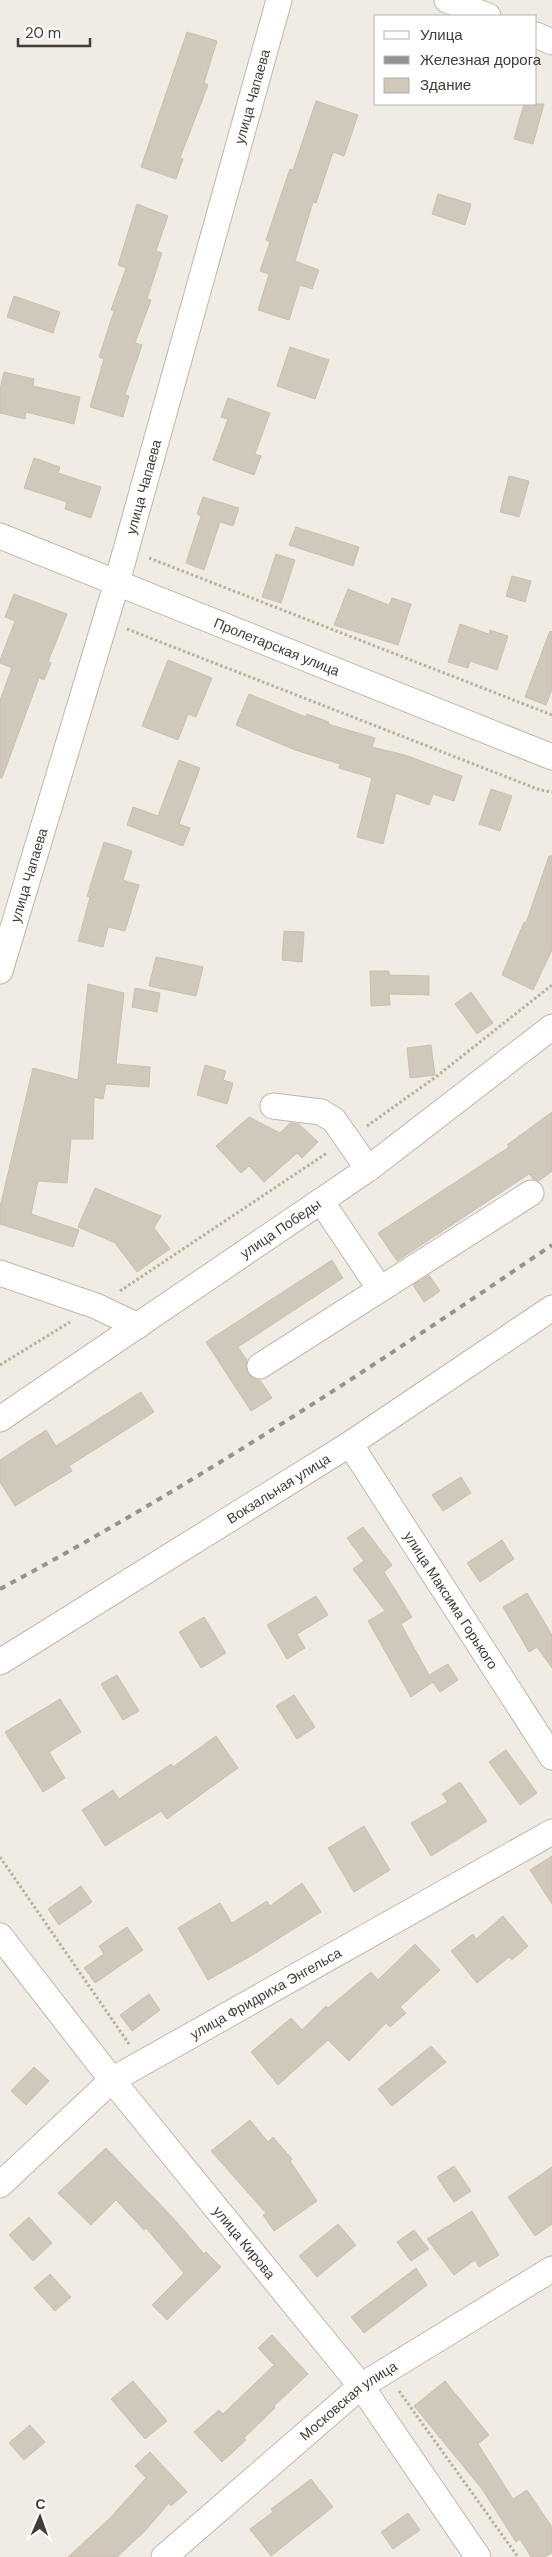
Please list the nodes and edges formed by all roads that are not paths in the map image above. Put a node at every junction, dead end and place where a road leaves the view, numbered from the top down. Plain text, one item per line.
1 (279, 0) edge
2 (447, 0) edge
3 (485, 15) edge
4 (537, 35) edge
5 (552, 42) edge
6 (0, 536) edge
7 (117, 582) junction
8 (552, 757) edge
9 (0, 971) edge
10 (552, 1027) edge
11 (273, 1106) dead end
12 (368, 1169) junction
13 (531, 1193) dead end
14 (321, 1201) junction
15 (0, 1273) edge
16 (380, 1289) junction
17 (552, 1308) edge
18 (138, 1326) junction
19 (260, 1366) dead end
20 (0, 1419) edge
21 (350, 1444) junction
22 (0, 1662) edge
23 (552, 1757) edge
24 (552, 1832) edge
25 (0, 1936) edge
26 (112, 2080) junction
27 (0, 2185) edge
28 (552, 2269) edge
29 (360, 2386) junction
30 (164, 2557) edge
31 (478, 2557) edge

1 - 7 street, улица Чапаева
2 - 3 street
4 - 5 street
6 - 7 street, Пролетарская улица
7 - 8 street, Пролетарская улица
7 - 9 street, улица Чапаева
10 - 12 street, улица Победы
11 - 12 street
12 - 14 street, улица Победы
13 - 16 street
14 - 16 street
14 - 18 street, улица Победы
15 - 18 street
16 - 19 street
17 - 21 street, Вокзальная улица
18 - 20 street, улица Победы
21 - 22 street, Вокзальная улица
21 - 23 street, улица Максима Горького
24 - 26 street, улица Фридриха Энгельса
25 - 26 street, улица Кирова
26 - 27 street, улица Фридриха Энгельса
26 - 29 street, улица Кирова
28 - 29 street, Московская улица
29 - 30 street, Московская улица
29 - 31 street, улица Кирова

